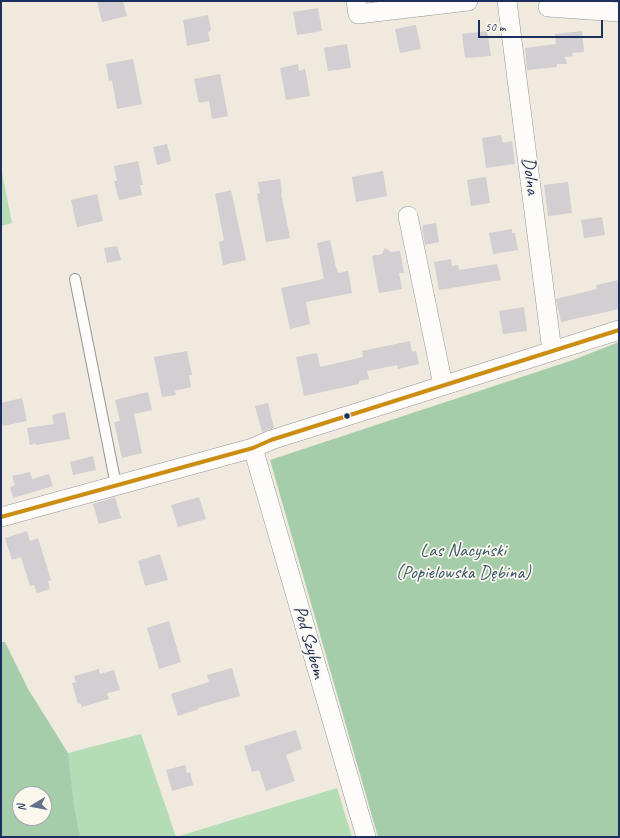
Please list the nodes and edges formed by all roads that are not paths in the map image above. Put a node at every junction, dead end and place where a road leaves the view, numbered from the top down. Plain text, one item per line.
1 (356, 1) edge
2 (468, 1) edge
3 (508, 1) edge
4 (548, 7) dead end
5 (619, 12) edge
6 (408, 216) dead end
7 (75, 279) dead end
8 (619, 330) edge
9 (552, 351) junction
10 (443, 386) junction
11 (253, 448) junction
12 (116, 485) junction
13 (1, 517) edge
14 (366, 837) edge

1 - 2 street
3 - 9 street, Dolna
4 - 5 street
6 - 10 street
7 - 12 lane
8 - 9 street
9 - 10 street
10 - 11 street
11 - 12 street
11 - 14 street, Pod Szybem
12 - 13 street

